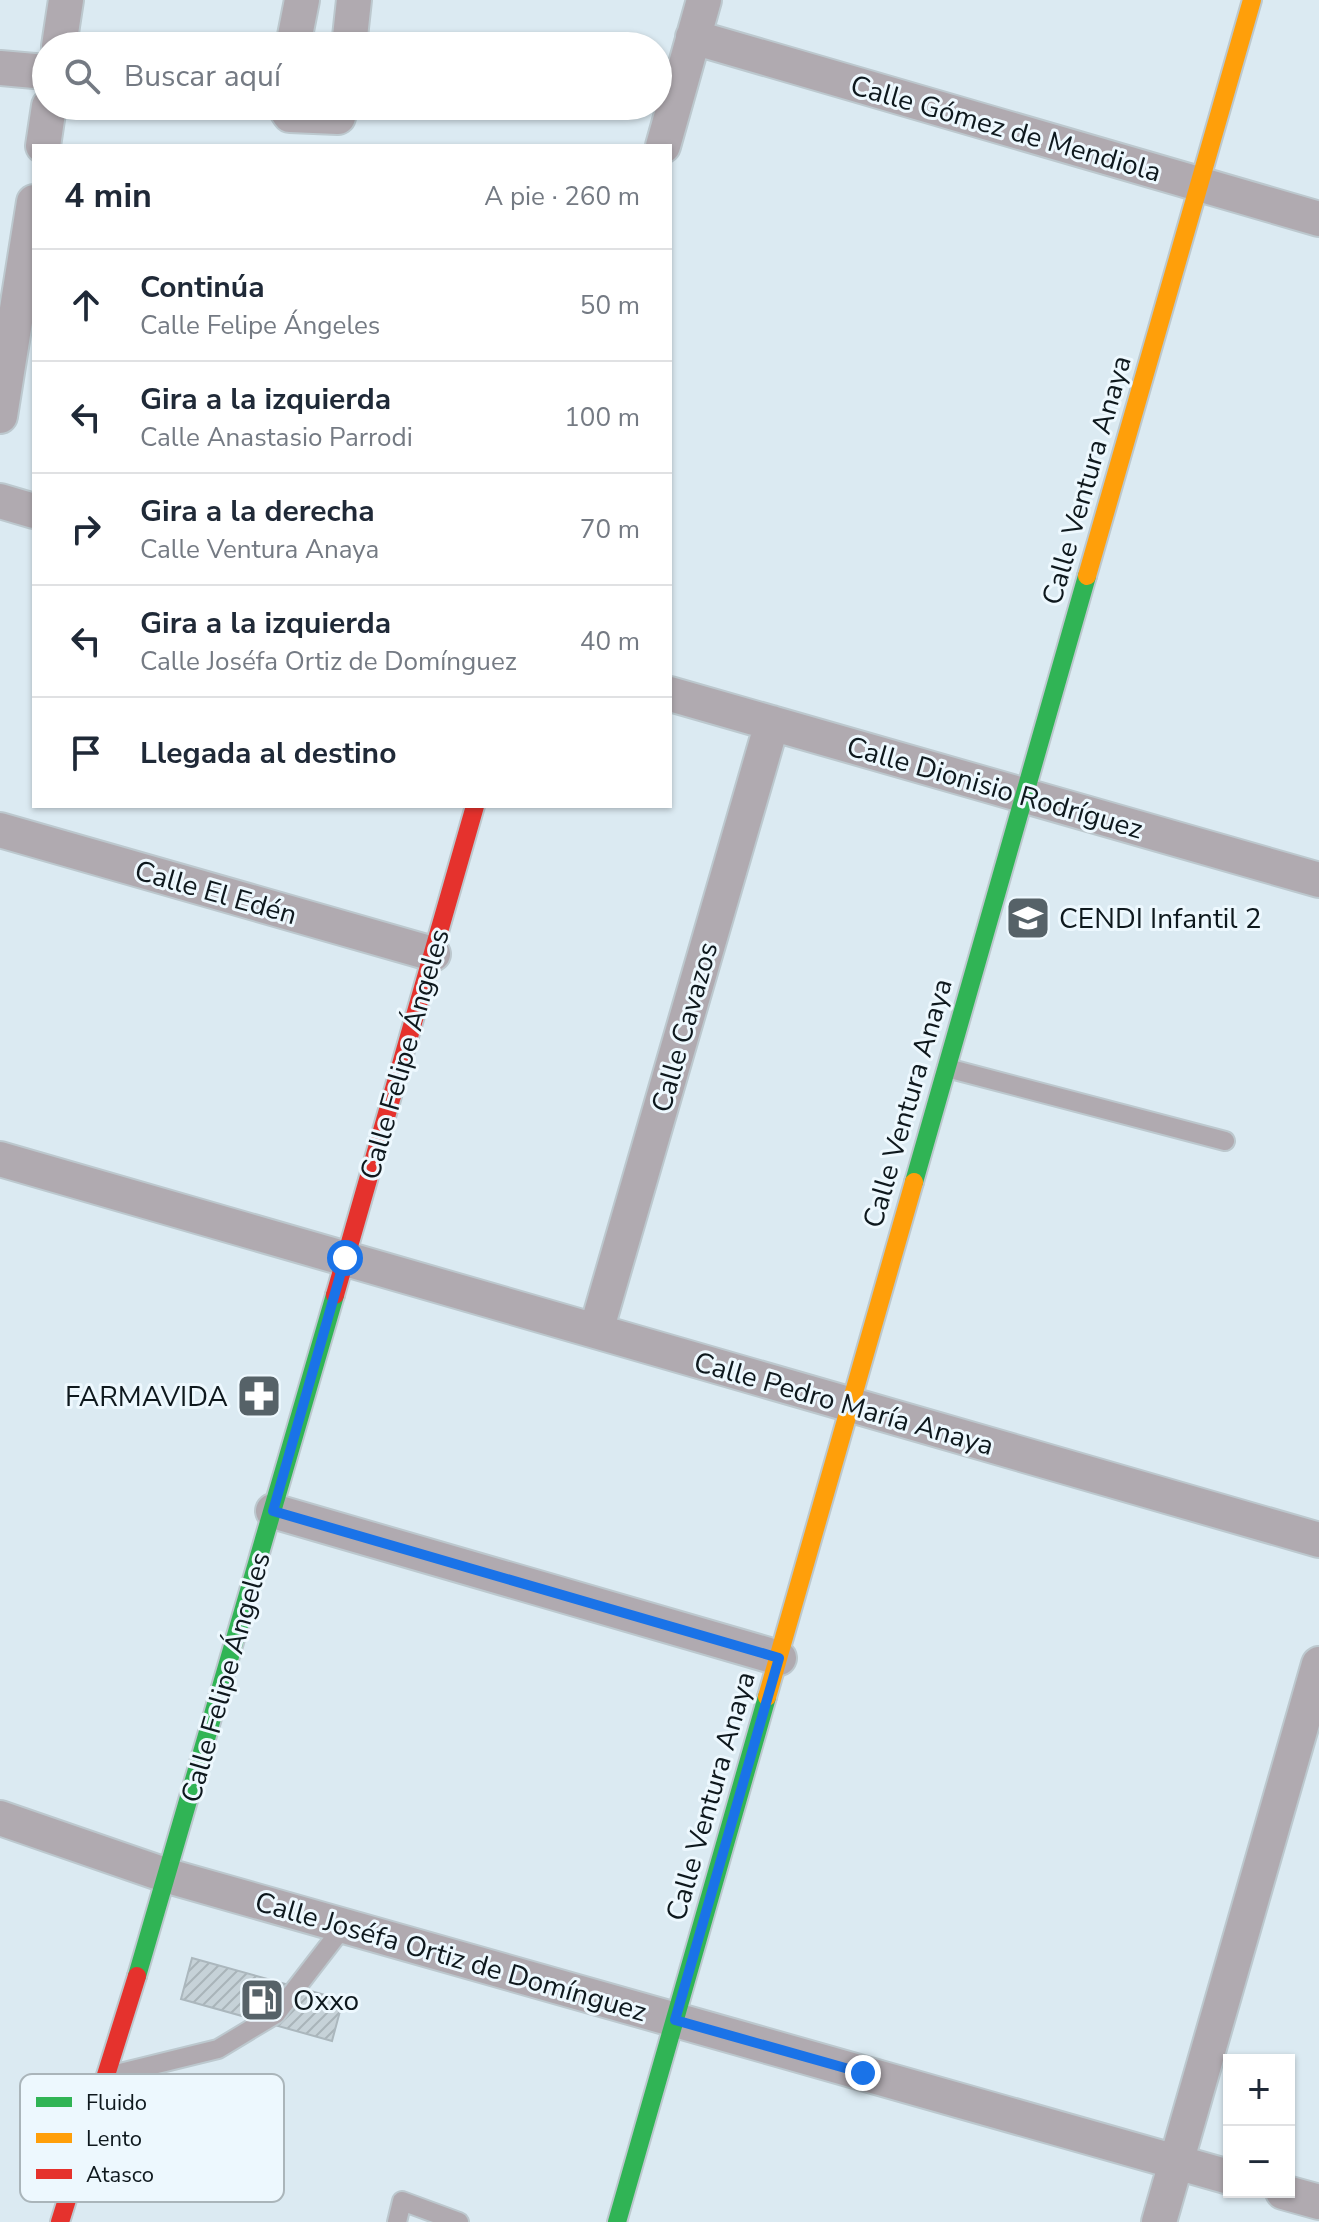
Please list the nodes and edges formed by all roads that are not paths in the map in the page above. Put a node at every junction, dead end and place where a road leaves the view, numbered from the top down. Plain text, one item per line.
1 (66, 0) edge
2 (302, 0) edge
3 (354, 0) edge
4 (704, 0) edge
5 (1252, 0) edge
6 (61, 32) edge
7 (296, 32) edge
8 (351, 32) edge
9 (693, 37) junction
10 (0, 68) edge
11 (32, 71) edge
12 (672, 113) edge
13 (47, 120) edge
14 (670, 120) edge
15 (43, 144) edge
16 (664, 144) edge
17 (1199, 185) junction
18 (32, 215) edge
19 (1319, 219) edge
20 (0, 416) edge
21 (0, 501) edge
22 (32, 510) edge
23 (672, 695) edge
24 (772, 723) junction
25 (1024, 795) junction
26 (474, 808) edge
27 (0, 830) edge
28 (1319, 880) edge
29 (433, 954) junction
30 (947, 1068) junction
31 (1225, 1141) dead end
32 (0, 1159) edge
33 (345, 1258) junction
34 (596, 1331) junction
35 (851, 1404) junction
36 (273, 1511) junction
37 (1319, 1540) edge
38 (779, 1658) junction
39 (1319, 1664) edge
40 (0, 1818) edge
41 (168, 1876) junction
42 (344, 1926) junction
43 (675, 2020) junction
44 (106, 2074) edge
45 (117, 2074) edge
46 (1176, 2162) junction
47 (1223, 2175) edge
48 (1295, 2195) edge
49 (66, 2202) edge
50 (1319, 2202) edge
51 (60, 2222) edge
52 (397, 2222) edge
53 (459, 2222) edge
54 (617, 2222) edge
55 (1159, 2222) edge

1 - 6 street
2 - 7 street
3 - 8 street
4 - 9 street
5 - 17 street, Calle Ventura Anaya
9 - 12 street
9 - 17 street, Calle Gómez de Mendiola
10 - 11 street
13 - 15 street
14 - 16 street
17 - 19 street, Calle Gómez de Mendiola
17 - 25 street, Calle Ventura Anaya
18 - 20 street
21 - 22 street
23 - 24 street, Calle Dionisio Rodríguez
24 - 25 street, Calle Dionisio Rodríguez
24 - 34 street, Calle Cavazos
25 - 28 street, Calle Dionisio Rodríguez
25 - 30 street, Calle Ventura Anaya
26 - 29 street, Calle Felipe Ángeles
27 - 29 street, Calle El Edén
29 - 33 street, Calle Felipe Ángeles
30 - 31 lane
30 - 35 street, Calle Ventura Anaya
32 - 33 street, Calle Pedro María Anaya
33 - 34 street, Calle Pedro María Anaya
33 - 36 street, Calle Felipe Ángeles
34 - 35 street, Calle Pedro María Anaya
35 - 37 street, Calle Pedro María Anaya
35 - 38 street, Calle Ventura Anaya
36 - 38 street
36 - 41 street, Calle Felipe Ángeles
38 - 43 street, Calle Ventura Anaya
39 - 46 street
40 - 41 street, Calle Joséfa Ortiz de Domínguez
41 - 42 street, Calle Joséfa Ortiz de Domínguez
41 - 44 street, Calle Felipe Ángeles
42 - 43 street, Calle Joséfa Ortiz de Domínguez
42 - 45 lane
43 - 46 street, Calle Joséfa Ortiz de Domínguez
43 - 54 street, Calle Ventura Anaya
46 - 47 street, Calle Joséfa Ortiz de Domínguez
46 - 55 street
48 - 50 street
49 - 51 street, Calle Felipe Ángeles
52 - 53 lane

